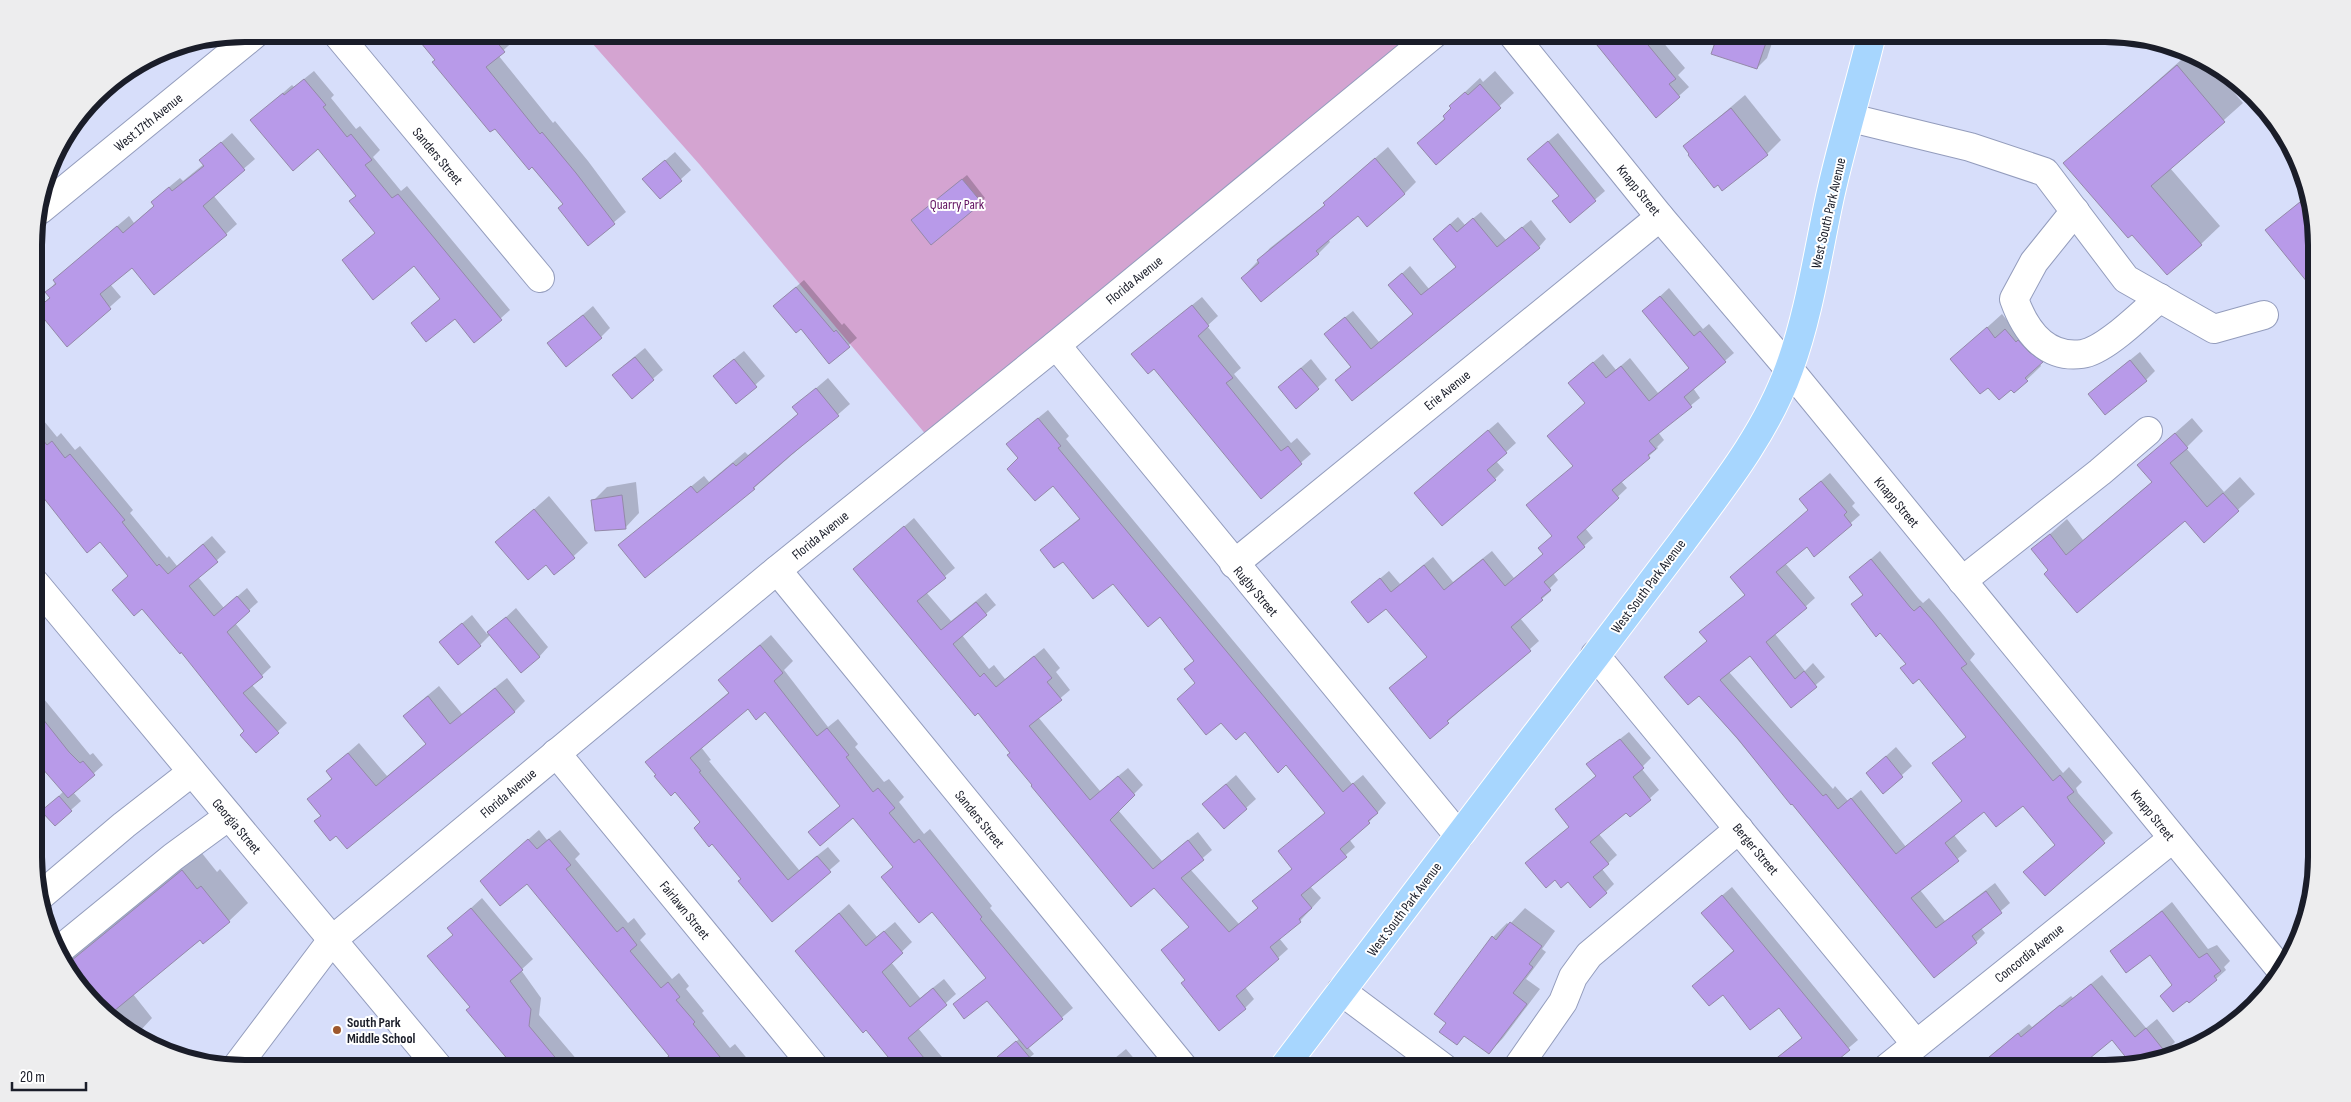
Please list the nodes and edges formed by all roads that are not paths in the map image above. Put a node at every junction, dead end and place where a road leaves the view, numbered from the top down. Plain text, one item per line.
1 (245, 42) edge
2 (344, 42) edge
3 (1424, 42) edge
4 (1518, 42) edge
5 (1870, 42) edge
6 (1851, 118) junction
7 (46, 205) edge
8 (2075, 211) junction
9 (1660, 217) junction
10 (540, 278) dead end
11 (2160, 298) junction
12 (2264, 315) dead end
13 (1056, 344) junction
14 (1789, 369) junction
15 (2148, 431) dead end
16 (1234, 564) junction
17 (777, 570) junction
18 (1962, 581) junction
19 (42, 591) edge
20 (1596, 656) junction
21 (556, 753) junction
22 (192, 772) junction
23 (229, 816) junction
24 (1739, 829) junction
25 (1459, 836) junction
26 (2172, 840) junction
27 (45, 892) edge
28 (332, 940) junction
29 (63, 947) edge
30 (2277, 965) edge
31 (1341, 992) junction
32 (1916, 1044) junction
33 (242, 1060) edge
34 (431, 1060) edge
35 (808, 1060) edge
36 (1177, 1060) edge
37 (1289, 1060) edge
38 (1433, 1060) edge
39 (1523, 1060) edge
40 (1897, 1060) edge

1 - 7 street, West 17th Avenue
2 - 10 street, Sanders Street
3 - 13 street, Florida Avenue
4 - 9 street, Knapp Street
5 - 6 main road, West South Park Avenue
6 - 8 street
6 - 14 main road, West South Park Avenue
8 - 11 street
8 - 11 street
9 - 14 street, Knapp Street
9 - 16 street, Erie Avenue
11 - 12 street
13 - 16 street, Rugby Street
13 - 17 street, Florida Avenue
14 - 18 street, Knapp Street
14 - 20 main road, West South Park Avenue
15 - 18 street
16 - 25 street, Rugby Street
17 - 21 street, Florida Avenue
17 - 36 street, Sanders Street
18 - 26 street, Knapp Street
19 - 22 street, Georgia Street
20 - 24 street, Berger Street
20 - 25 main road, West South Park Avenue
21 - 28 street, Florida Avenue
21 - 35 street, Fairlawn Street
22 - 23 street, Georgia Street
22 - 27 street
23 - 28 street, Georgia Street
23 - 29 street
24 - 32 street, Berger Street
24 - 39 street
25 - 31 main road, West South Park Avenue
26 - 30 street, Knapp Street
26 - 32 street, Concordia Avenue
28 - 33 street, Florida Avenue
28 - 34 street, Georgia Street
31 - 37 main road, West South Park Avenue
31 - 38 street
32 - 40 street, Concordia Avenue

